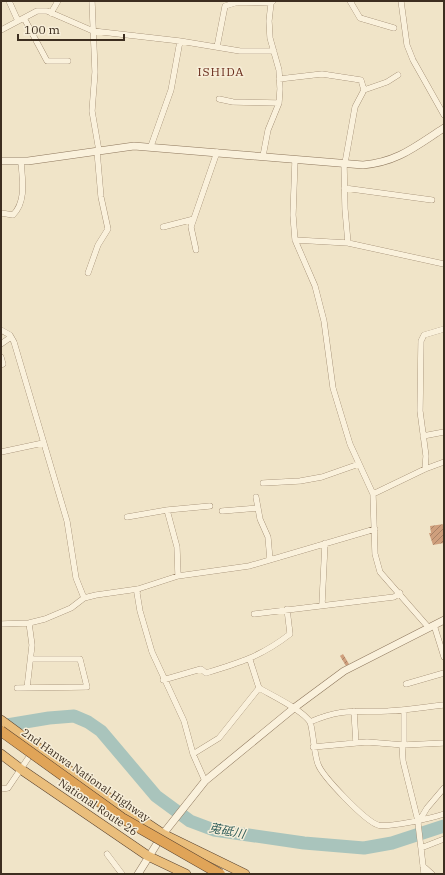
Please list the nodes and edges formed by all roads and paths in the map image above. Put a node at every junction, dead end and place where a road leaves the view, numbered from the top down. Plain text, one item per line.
1 (9, 1) edge
2 (58, 1) edge
3 (92, 1) edge
4 (350, 1) edge
5 (401, 1) edge
6 (272, 2) edge
7 (51, 13) junction
8 (21, 19) junction
9 (394, 28) dead end
10 (1, 30) edge
11 (93, 31) junction
12 (180, 41) junction
13 (217, 47) junction
14 (274, 52) junction
15 (68, 61) dead end
16 (398, 75) dead end
17 (279, 79) junction
18 (364, 90) junction
19 (219, 99) dead end
20 (279, 103) junction
21 (444, 115) edge
22 (444, 128) edge
23 (151, 146) junction
24 (98, 151) junction
25 (217, 152) junction
26 (263, 156) junction
27 (294, 160) junction
28 (1, 161) edge
29 (21, 161) junction
30 (345, 163) junction
31 (344, 188) junction
32 (432, 200) dead end
33 (1, 213) edge
34 (194, 219) junction
35 (162, 227) dead end
36 (295, 240) junction
37 (348, 243) junction
38 (196, 250) dead end
39 (444, 264) edge
40 (88, 273) dead end
41 (1, 330) edge
42 (444, 330) edge
43 (11, 337) junction
44 (1, 344) edge
45 (1, 357) edge
46 (1, 364) edge
47 (444, 432) edge
48 (423, 436) junction
49 (43, 443) junction
50 (1, 452) edge
51 (444, 462) edge
52 (359, 464) junction
53 (425, 469) junction
54 (263, 483) dead end
55 (373, 494) junction
56 (256, 498) dead end
57 (210, 506) dead end
58 (258, 508) junction
59 (167, 510) junction
60 (222, 511) dead end
61 (127, 517) dead end
62 (375, 529) junction
63 (325, 543) junction
64 (270, 560) junction
65 (178, 576) junction
66 (138, 589) junction
67 (400, 593) junction
68 (84, 598) junction
69 (322, 604) junction
70 (287, 609) junction
71 (254, 614) dead end
72 (444, 620) edge
73 (29, 623) junction
74 (1, 624) edge
75 (431, 626) junction
76 (444, 657) edge
77 (32, 659) junction
78 (250, 660) junction
79 (444, 673) edge
80 (163, 680) junction
81 (406, 684) dead end
82 (17, 688) dead end
83 (27, 688) junction
84 (259, 688) junction
85 (444, 705) edge
86 (294, 708) junction
87 (404, 710) junction
88 (354, 711) junction
89 (1, 720) edge
90 (310, 722) junction
91 (1, 730) edge
92 (356, 743) junction
93 (444, 743) edge
94 (403, 745) junction
95 (36, 746) junction
96 (313, 747) junction
97 (1, 754) edge
98 (193, 754) junction
99 (22, 770) junction
100 (205, 782) junction
101 (444, 788) edge
102 (1, 789) edge
103 (444, 814) edge
104 (418, 822) junction
105 (165, 830) junction
106 (444, 840) edge
107 (421, 847) junction
108 (107, 854) dead end
109 (148, 856) junction
110 (423, 866) junction
111 (122, 874) edge
112 (138, 874) edge
113 (186, 874) edge
114 (220, 874) edge
115 (245, 874) edge
116 (424, 874) edge
117 (432, 874) edge

1 - 8 street
2 - 7 street
3 - 11 street
4 - 9 street
5 - 21 street
6 - 13 street
6 - 14 street
7 - 8 street
7 - 11 street
8 - 10 street
8 - 15 street
11 - 12 street
11 - 24 street
12 - 13 street
12 - 23 street
13 - 14 street
14 - 17 street
16 - 18 street
17 - 18 street
17 - 20 street
18 - 30 street
19 - 20 street
20 - 26 street
22 - 30 street
23 - 24 street
23 - 25 street
24 - 29 street
24 - 40 street
25 - 26 street
25 - 34 street
26 - 27 street
27 - 30 street
27 - 36 street
28 - 29 street
29 - 33 street
30 - 31 street
31 - 32 street
31 - 37 street
34 - 35 street
34 - 38 street
36 - 37 street
36 - 52 street
37 - 39 street
41 - 43 street
42 - 48 street
43 - 44 street
43 - 49 street
45 - 46 street
47 - 48 street
48 - 53 street
49 - 50 street
49 - 68 street
51 - 53 street
52 - 54 street
52 - 55 street
53 - 55 street
55 - 62 street
56 - 58 street
57 - 59 street
58 - 60 street
58 - 64 street
59 - 61 street
59 - 65 street
62 - 63 street
62 - 67 street
63 - 64 street
63 - 69 street
64 - 65 street
65 - 66 street
66 - 68 street
66 - 80 street
67 - 69 street
67 - 75 street
68 - 73 street
69 - 70 street
70 - 71 street
70 - 78 street
72 - 75 street
73 - 74 street
73 - 77 street
75 - 76 street
75 - 86 street
77 - 83 street
77 - 83 street
78 - 80 street
78 - 84 street
79 - 81 street
80 - 98 street
82 - 83 street
84 - 86 street
84 - 98 street
85 - 87 street
86 - 90 street
86 - 100 street
87 - 88 street
87 - 94 street
88 - 90 street
88 - 92 street
89 - 95 highway, National Route 26
90 - 96 street
91 - 114 highway, 2nd Hanwa National Highway, bridge
92 - 94 street
92 - 96 street
93 - 94 street
94 - 104 street
95 - 99 street
95 - 105 highway, National Route 26
96 - 104 street
97 - 99 highway, National Route 26
98 - 100 street
99 - 102 street
99 - 109 highway, National Route 26
100 - 105 street
101 - 104 street
103 - 104 street
104 - 107 street
105 - 109 street
105 - 115 highway, National Route 26
106 - 107 street
107 - 110 street
108 - 111 street
109 - 112 street
109 - 113 highway, National Route 26
110 - 116 street
110 - 117 street

